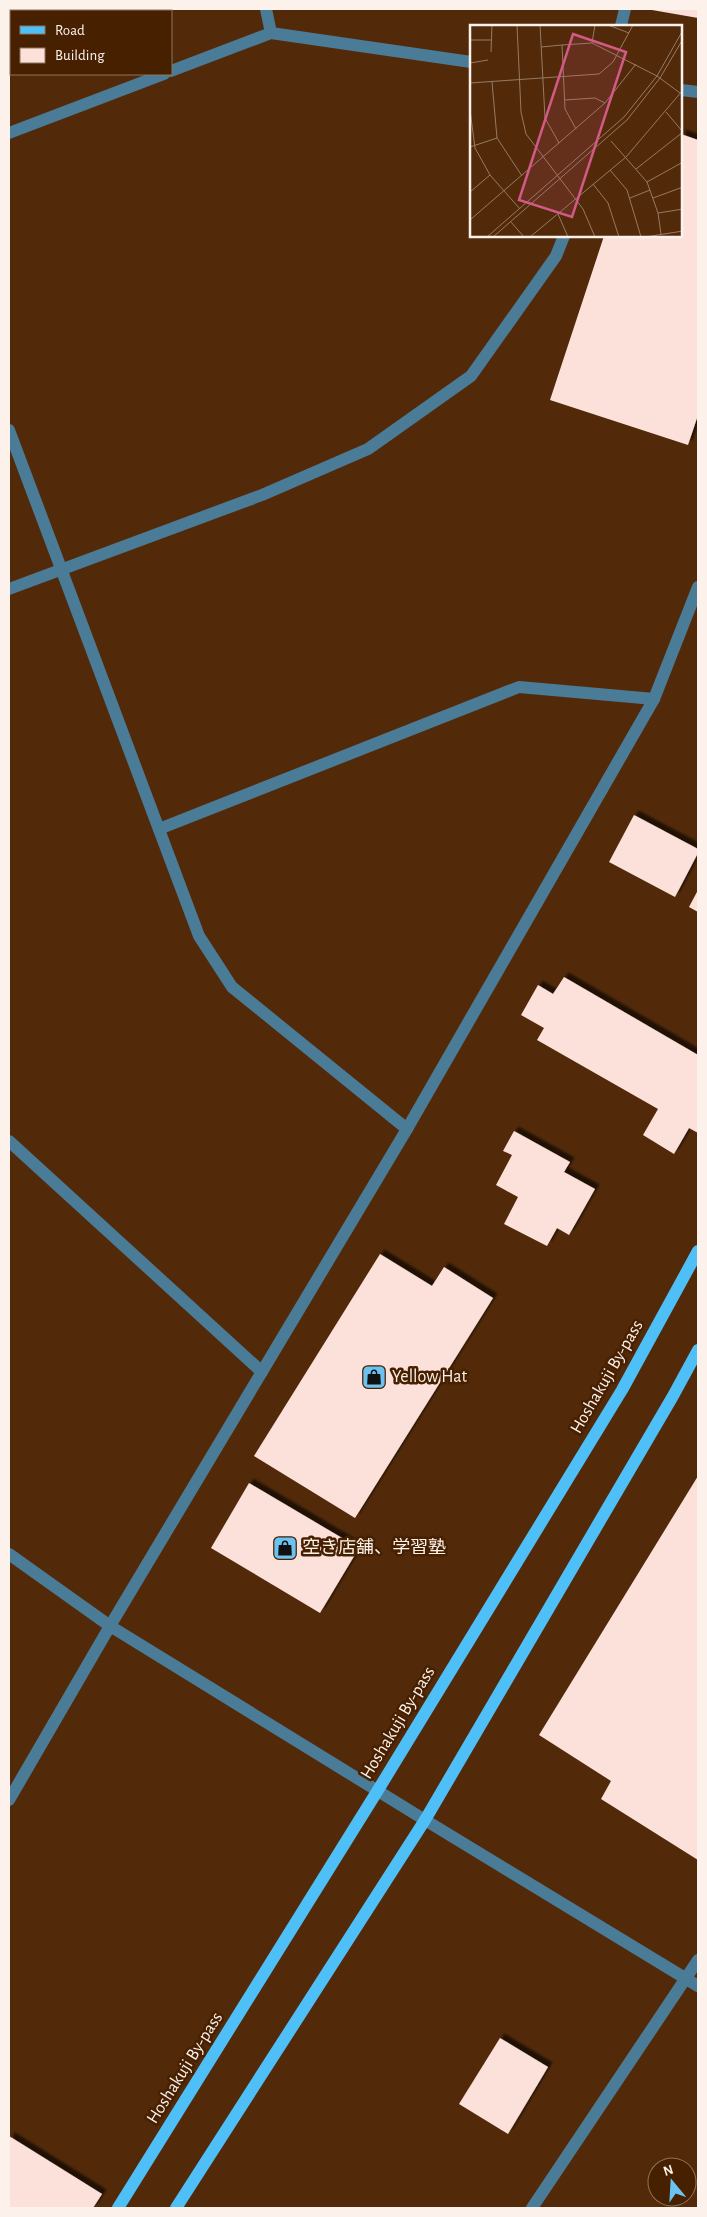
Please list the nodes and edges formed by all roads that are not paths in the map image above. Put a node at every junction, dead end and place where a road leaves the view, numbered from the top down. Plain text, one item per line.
1 (266, 9) edge
2 (625, 9) edge
3 (622, 25) edge
4 (271, 33) junction
5 (470, 62) edge
6 (172, 71) edge
7 (161, 75) edge
8 (682, 90) edge
9 (698, 92) edge
10 (9, 133) edge
11 (563, 238) edge
12 (9, 430) edge
13 (62, 569) junction
14 (698, 587) edge
15 (9, 589) edge
16 (654, 699) junction
17 (159, 829) junction
18 (407, 1129) junction
19 (9, 1141) edge
20 (698, 1251) edge
21 (698, 1350) edge
22 (262, 1372) junction
23 (9, 1554) edge
24 (110, 1626) junction
25 (378, 1790) junction
26 (9, 1800) edge
27 (425, 1820) junction
28 (698, 1960) edge
29 (688, 1978) junction
30 (698, 1986) edge
31 (118, 2208) edge
32 (176, 2208) edge
33 (532, 2208) edge

1 - 4 street
2 - 3 street
4 - 5 street
4 - 6 street
7 - 10 street
8 - 9 street
11 - 13 street
12 - 13 street
13 - 15 street
13 - 17 street
14 - 16 street
16 - 17 street
16 - 18 street
17 - 18 street
18 - 22 street
19 - 22 street
20 - 25 main road, Hoshakuji By-pass
21 - 27 main road
22 - 24 street
23 - 24 street
24 - 25 street
24 - 26 street
25 - 27 street
25 - 31 main road, Hoshakuji By-pass
27 - 29 street
27 - 32 main road
28 - 29 street
29 - 30 street
29 - 33 street

